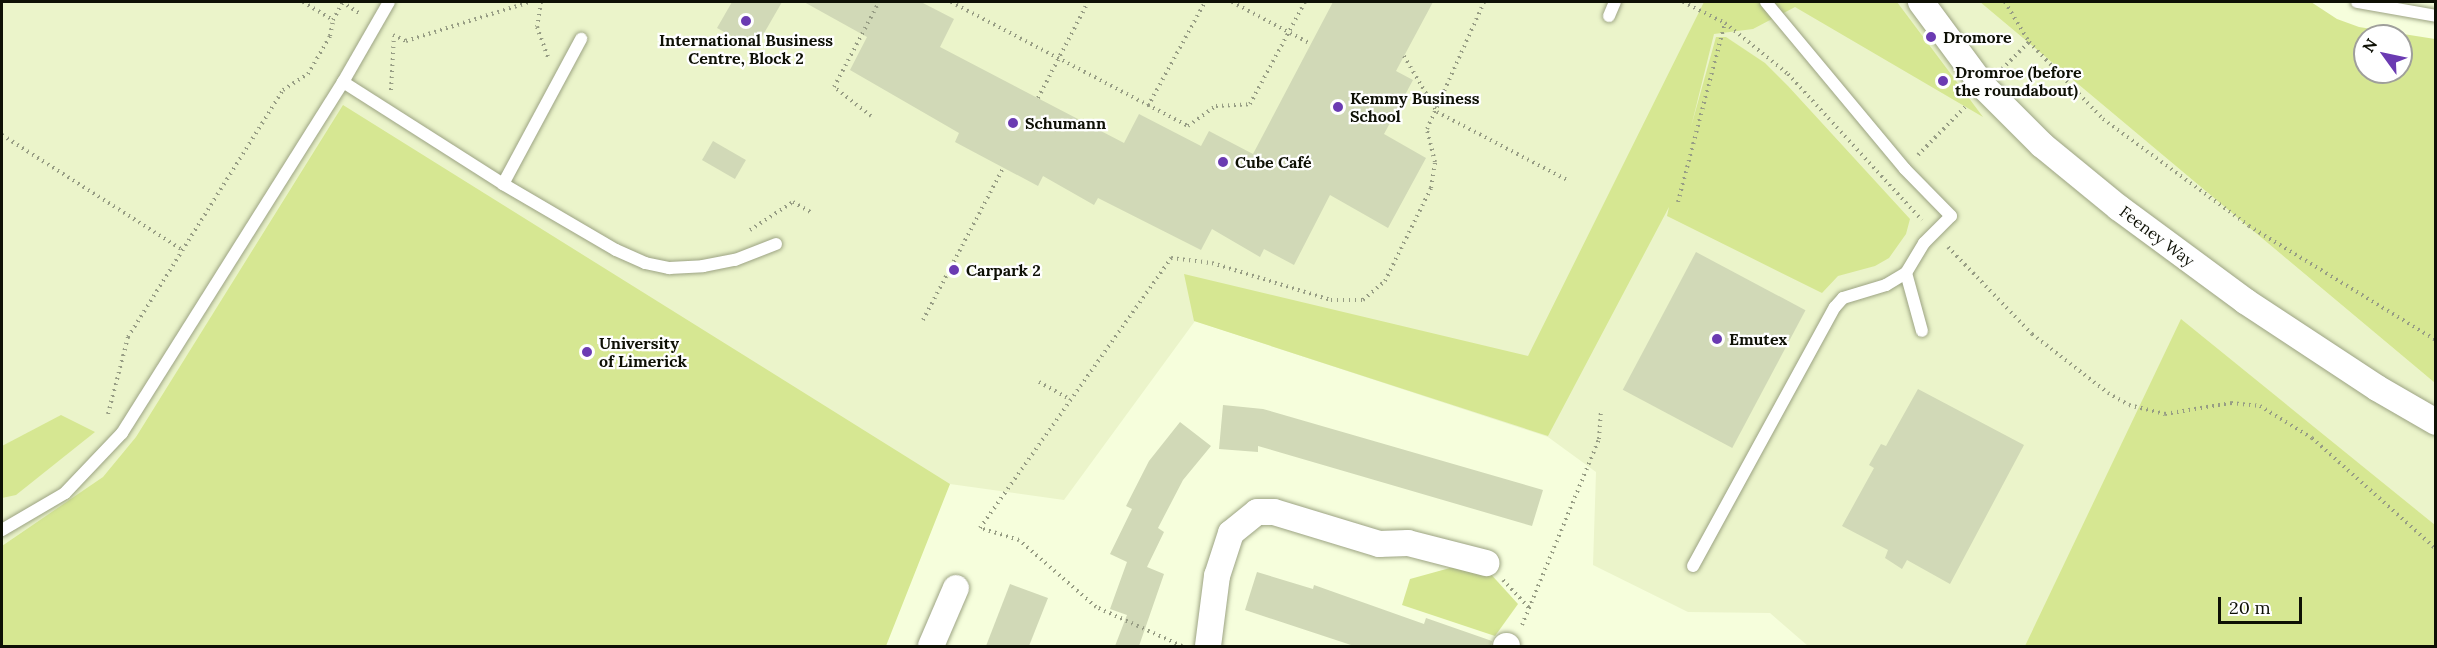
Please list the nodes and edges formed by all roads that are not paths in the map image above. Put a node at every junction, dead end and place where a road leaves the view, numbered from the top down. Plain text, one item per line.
1 (389, 2) edge
2 (1615, 2) edge
3 (1766, 2) edge
4 (1921, 2) edge
5 (2356, 2) edge
6 (1609, 16) dead end
7 (2436, 16) edge
8 (581, 39) dead end
9 (343, 82) junction
10 (503, 184) junction
11 (776, 244) dead end
12 (1906, 273) junction
13 (1922, 331) dead end
14 (2436, 422) edge
15 (2, 530) edge
16 (1486, 562) road end
17 (1693, 566) dead end
18 (956, 588) dead end
19 (931, 646) edge
20 (1208, 646) edge

1 - 9 lane
2 - 6 lane
3 - 12 lane
4 - 14 street, Feeney Way
5 - 7 lane
8 - 10 lane
9 - 10 lane
9 - 15 lane
10 - 11 lane
12 - 13 lane
12 - 17 lane
16 - 20 street
18 - 19 street

